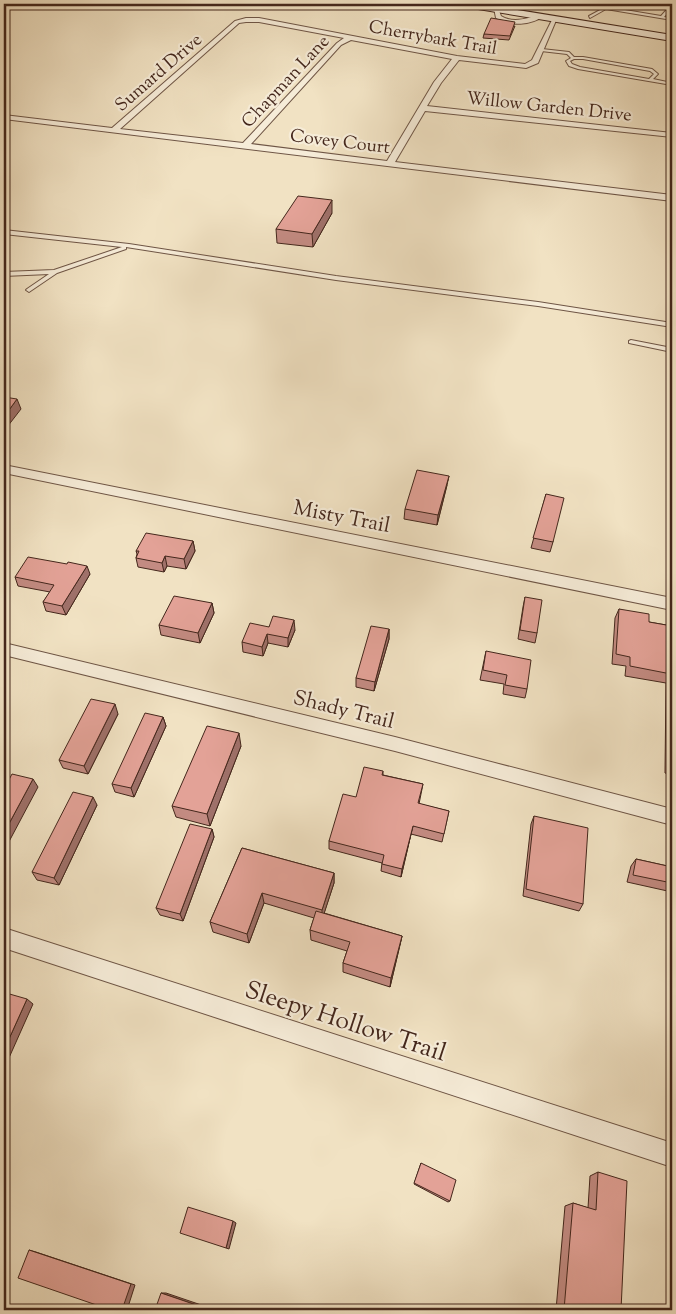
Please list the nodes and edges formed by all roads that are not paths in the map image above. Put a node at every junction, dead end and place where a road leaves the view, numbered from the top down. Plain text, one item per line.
1 (466, 4) edge
2 (510, 4) edge
3 (578, 4) edge
4 (658, 4) edge
5 (672, 5) edge
6 (606, 6) edge
7 (590, 17) junction
8 (662, 18) junction
9 (555, 19) junction
10 (672, 19) edge
11 (246, 20) joint
12 (672, 31) edge
13 (350, 38) junction
14 (672, 38) edge
15 (542, 50) junction
16 (457, 58) junction
17 (573, 58) junction
18 (650, 80) junction
19 (672, 84) edge
20 (422, 108) junction
21 (4, 117) edge
22 (114, 131) junction
23 (672, 135) edge
24 (245, 146) junction
25 (389, 164) junction
26 (672, 198) edge
27 (4, 232) edge
28 (130, 246) junction
29 (55, 272) junction
30 (4, 274) edge
31 (30, 290) dead end
32 (672, 326) edge
33 (631, 342) dead end
34 (672, 350) edge
35 (4, 469) edge
36 (672, 604) edge
37 (4, 649) edge
38 (672, 817) edge
39 (4, 938) edge
40 (672, 1154) edge

1 - 9 main road
2 - 7 main road
3 - 6 lane
4 - 5 lane
5 - 8 lane
6 - 7 lane
6 - 8 lane
7 - 12 main road
8 - 10 lane
9 - 14 main road
9 - 15 street
11 - 13 street, Cherrybark Trail
11 - 22 street, Sumard Drive
13 - 16 street, Cherrybark Trail
13 - 24 street, Chapman Lane
15 - 16 street, Cherrybark Trail
15 - 17 lane
16 - 20 street
17 - 18 lane
17 - 18 lane
18 - 19 lane
20 - 23 street, Willow Garden Drive
20 - 25 street
21 - 22 street, Covey Court
22 - 24 street, Covey Court
24 - 25 street, Covey Court
25 - 26 street, Covey Court
27 - 28 lane
28 - 29 lane
28 - 32 lane
29 - 30 lane
29 - 31 lane
33 - 34 lane
35 - 36 street, Misty Trail
37 - 38 street, Shady Trail
39 - 40 street, Sleepy Hollow Trail

